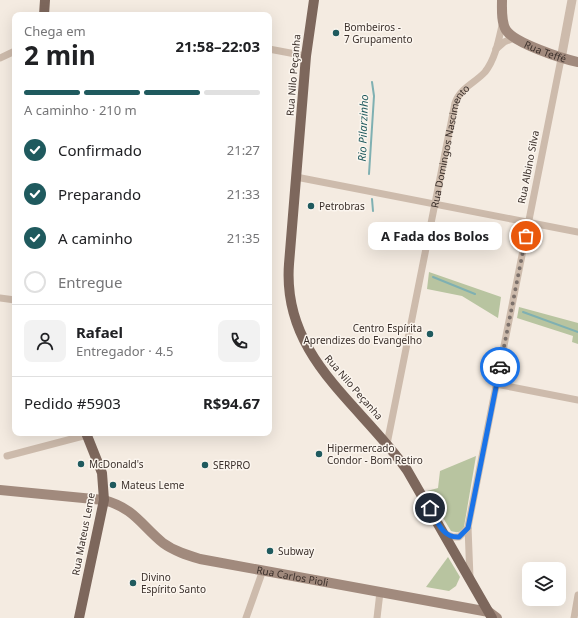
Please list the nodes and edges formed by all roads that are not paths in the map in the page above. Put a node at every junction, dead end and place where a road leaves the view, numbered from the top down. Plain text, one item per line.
1 (45, 0) edge
2 (314, 0) edge
3 (502, 0) edge
4 (572, 0) edge
5 (44, 12) edge
6 (503, 21) junction
7 (514, 38) junction
8 (272, 50) edge
9 (496, 50) junction
10 (12, 52) edge
11 (306, 56) junction
12 (0, 58) edge
13 (561, 59) junction
14 (578, 62) edge
15 (296, 177) junction
16 (434, 204) junction
17 (528, 222) junction
18 (578, 232) edge
19 (0, 298) edge
20 (12, 300) edge
21 (496, 384) junction
22 (578, 400) edge
23 (80, 436) edge
24 (88, 436) edge
25 (387, 444) junction
26 (7, 456) dead end
27 (0, 490) edge
28 (104, 500) junction
29 (468, 528) junction
30 (445, 534) junction
31 (263, 570) junction
32 (470, 578) junction
33 (380, 592) junction
34 (578, 595) edge
35 (493, 616) edge
36 (79, 618) edge
37 (246, 618) edge
38 (377, 618) edge
39 (574, 618) edge

1 - 5 main road
2 - 11 main road, Rua Nilo Peçanha
3 - 6 main road, Rua Domingos Nascimento
4 - 13 street, Rua Albino Silva
6 - 7 main road, Rua Domingos Nascimento
6 - 9 street, Rua Domingos Nascimento
7 - 9 street, Rua Domingos Nascimento
7 - 13 main road, Rua Teffé
8 - 11 street
9 - 16 street, Rua Domingos Nascimento
10 - 12 street
11 - 15 main road, Rua Nilo Peçanha
13 - 14 main road, Rua Teffé
13 - 17 street, Rua Albino Silva
15 - 16 street
15 - 25 main road, Rua Nilo Peçanha
16 - 17 street
16 - 25 street, Rua Domingos Nascimento
17 - 18 street
17 - 21 street, Rua Albino Silva
19 - 20 street
21 - 22 street
21 - 29 street, Rua Albino Silva
23 - 26 street
24 - 28 main road, Rua Mateus Leme
25 - 30 main road, Rua Nilo Peçanha
27 - 28 main road, Rua Carlos Pioli
28 - 31 main road, Rua Carlos Pioli
28 - 36 main road, Rua Mateus Leme
29 - 30 street
29 - 32 street, Rua Albino Silva
30 - 32 main road, Rua Nilo Peçanha
31 - 33 main road, Rua Carlos Pioli
31 - 37 street
32 - 35 main road, Rua Nilo Peçanha
33 - 35 main road, Rua Carlos Pioli
33 - 38 street
34 - 39 street

